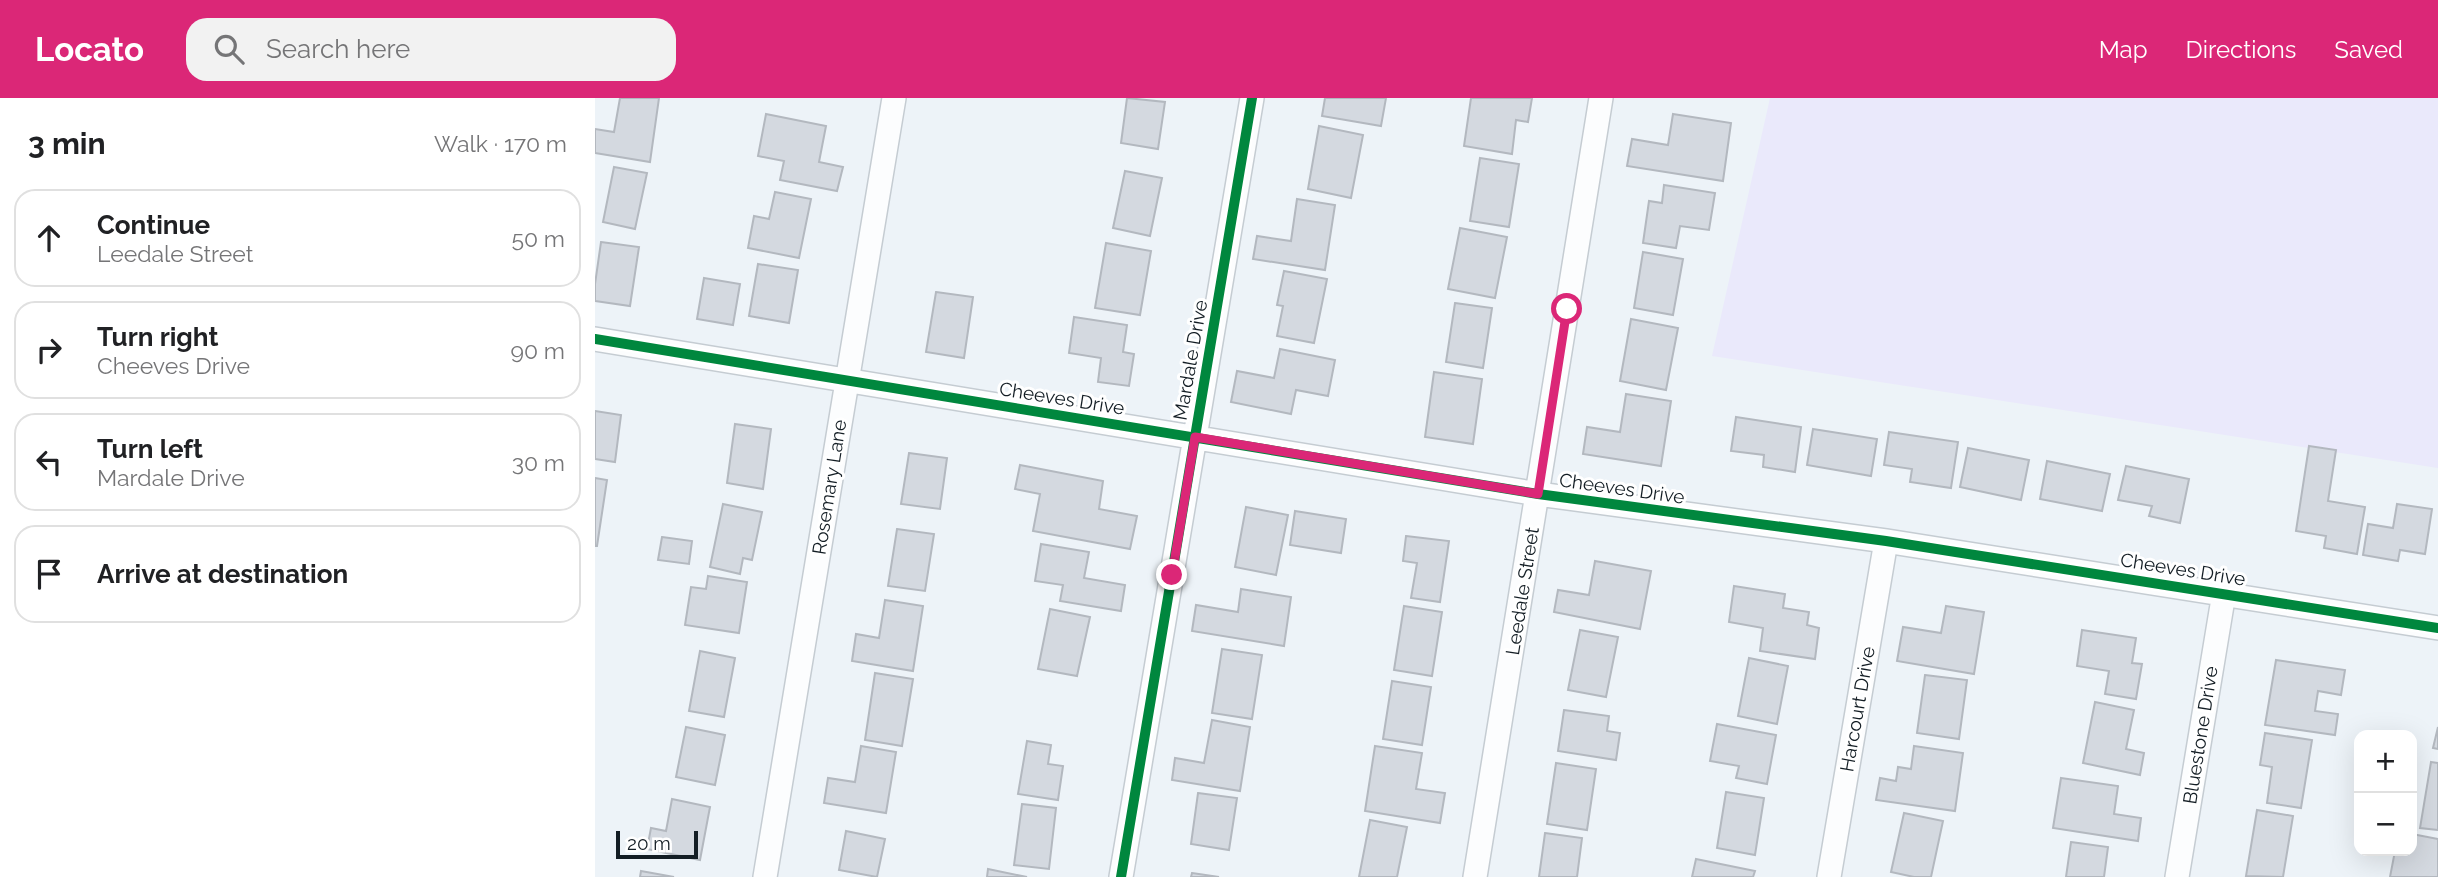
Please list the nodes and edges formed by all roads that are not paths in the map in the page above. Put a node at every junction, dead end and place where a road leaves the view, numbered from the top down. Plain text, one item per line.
1 (894, 98) edge
2 (1252, 98) edge
3 (1601, 98) edge
4 (595, 339) edge
5 (846, 382) junction
6 (1195, 437) junction
7 (1538, 494) junction
8 (1886, 541) junction
9 (2224, 593) junction
10 (2438, 628) edge
11 (765, 877) edge
12 (1121, 877) edge
13 (1475, 877) edge
14 (1829, 877) edge
15 (2177, 877) edge

1 - 5 street, Rosemary Lane
2 - 6 street, Mardale Drive
3 - 7 street, Leedale Street
4 - 5 street, Cheeves Drive
5 - 6 street, Cheeves Drive
5 - 11 street, Rosemary Lane
6 - 7 street, Cheeves Drive
6 - 12 street, Mardale Drive
7 - 8 street, Cheeves Drive
7 - 13 street, Leedale Street
8 - 9 street, Cheeves Drive
8 - 14 street, Harcourt Drive
9 - 10 street, Cheeves Drive
9 - 15 street, Bluestone Drive

